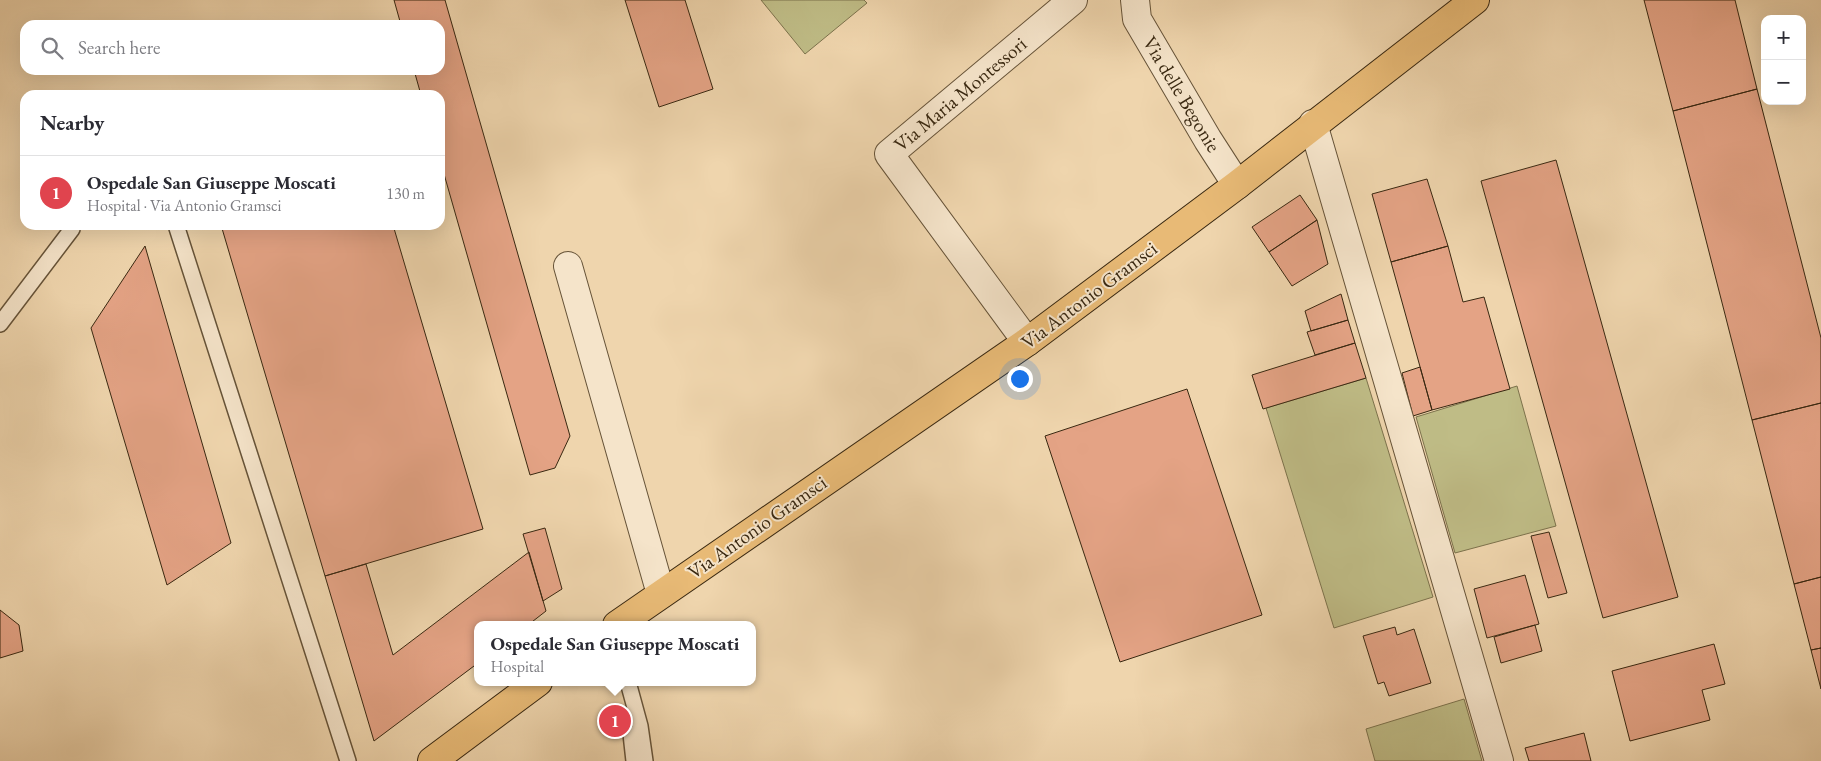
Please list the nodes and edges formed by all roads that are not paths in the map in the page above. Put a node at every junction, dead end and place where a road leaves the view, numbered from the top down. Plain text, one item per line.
1 (1073, 0) edge
2 (1135, 0) edge
3 (1475, 0) edge
4 (1313, 124) junction
5 (1237, 185) junction
6 (72, 230) dead end
7 (178, 230) edge
8 (568, 266) dead end
9 (0, 324) edge
10 (1027, 342) junction
11 (662, 594) junction
12 (623, 621) edge
13 (533, 686) edge
14 (628, 686) edge
15 (629, 686) edge
16 (348, 761) edge
17 (432, 761) edge
18 (634, 761) edge
19 (644, 761) edge
20 (1499, 761) edge

1 - 10 street, Via Maria Montessori
2 - 5 street, Via delle Begonie
3 - 4 main road, Via Antonio Gramsci
4 - 5 main road, Via Antonio Gramsci
4 - 20 street
5 - 10 main road, Via Antonio Gramsci
6 - 9 lane
7 - 16 lane
8 - 11 street
10 - 11 main road, Via Antonio Gramsci
11 - 12 main road, Via Antonio Gramsci
13 - 17 main road
14 - 18 lane
15 - 19 lane

